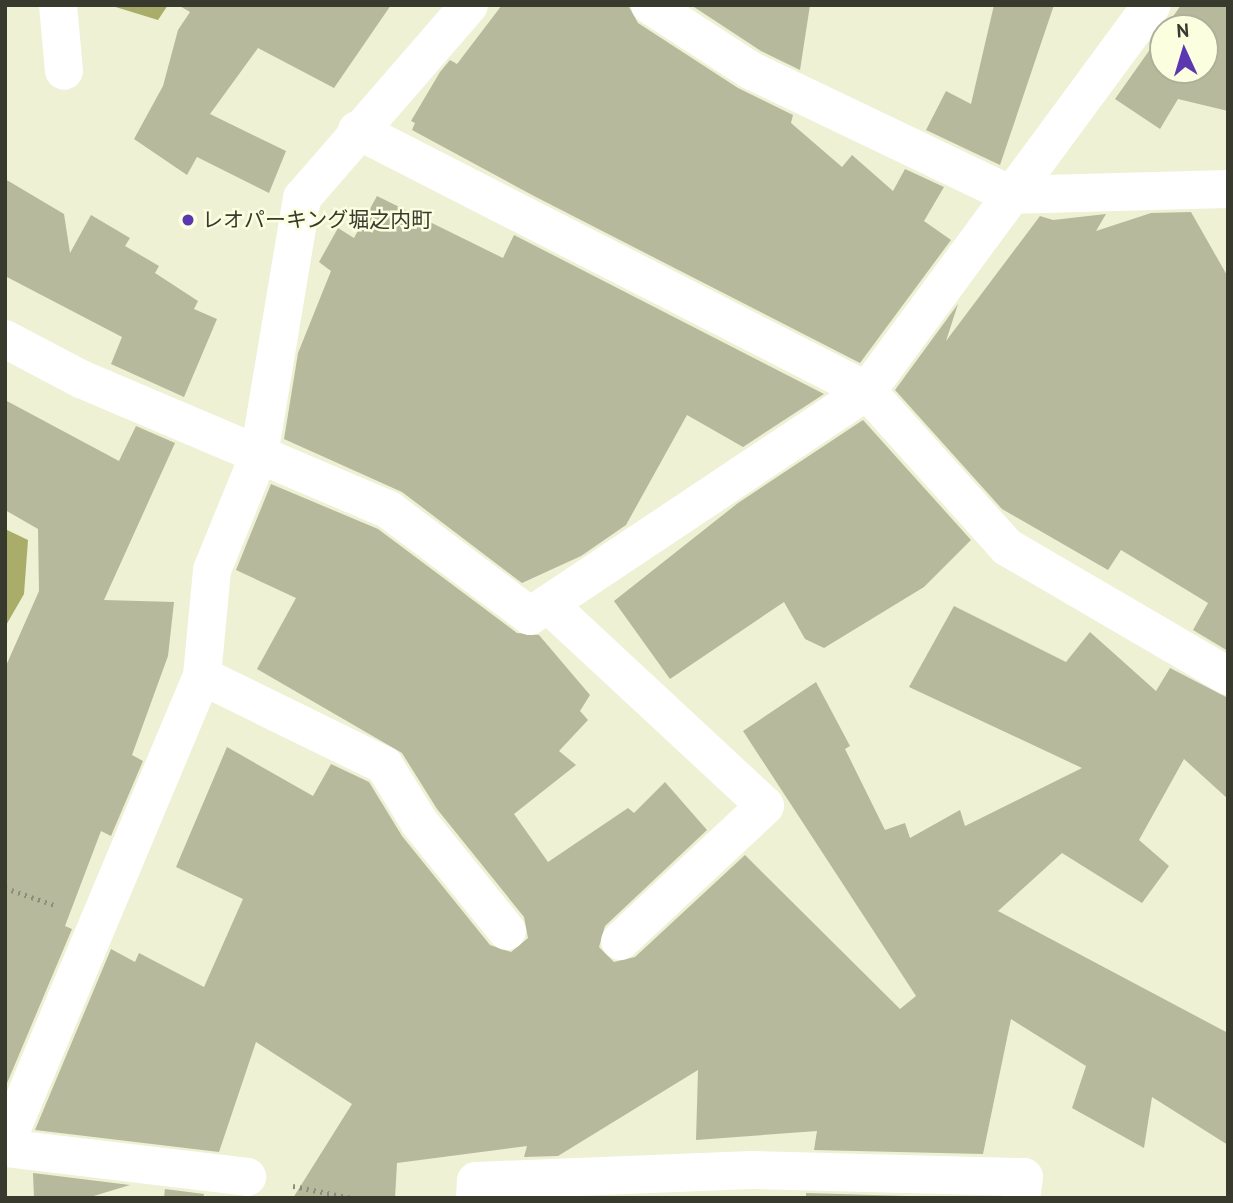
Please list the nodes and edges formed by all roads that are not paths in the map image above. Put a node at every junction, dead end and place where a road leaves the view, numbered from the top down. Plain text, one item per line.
1 (58, 5) edge
2 (469, 5) edge
3 (650, 5) edge
4 (1152, 5) edge
5 (64, 71) dead end
6 (357, 131) junction
7 (1011, 195) junction
8 (1221, 199) edge
9 (5, 339) edge
10 (867, 391) junction
11 (258, 455) junction
12 (548, 604) junction
13 (202, 676) junction
14 (1228, 676) edge
15 (508, 931) dead end
16 (620, 941) dead end
17 (5, 1147) edge
18 (247, 1177) road end
19 (750, 1184) edge
20 (475, 1198) edge
21 (1021, 1198) edge

1 - 5 street
2 - 6 street
3 - 7 street
4 - 7 street
6 - 10 street
6 - 11 street
7 - 8 street
7 - 10 street
9 - 11 street
10 - 12 street
10 - 14 street
11 - 12 street
11 - 13 street
12 - 16 street
13 - 15 street
13 - 17 street
17 - 18 street
19 - 20 street
19 - 21 street

